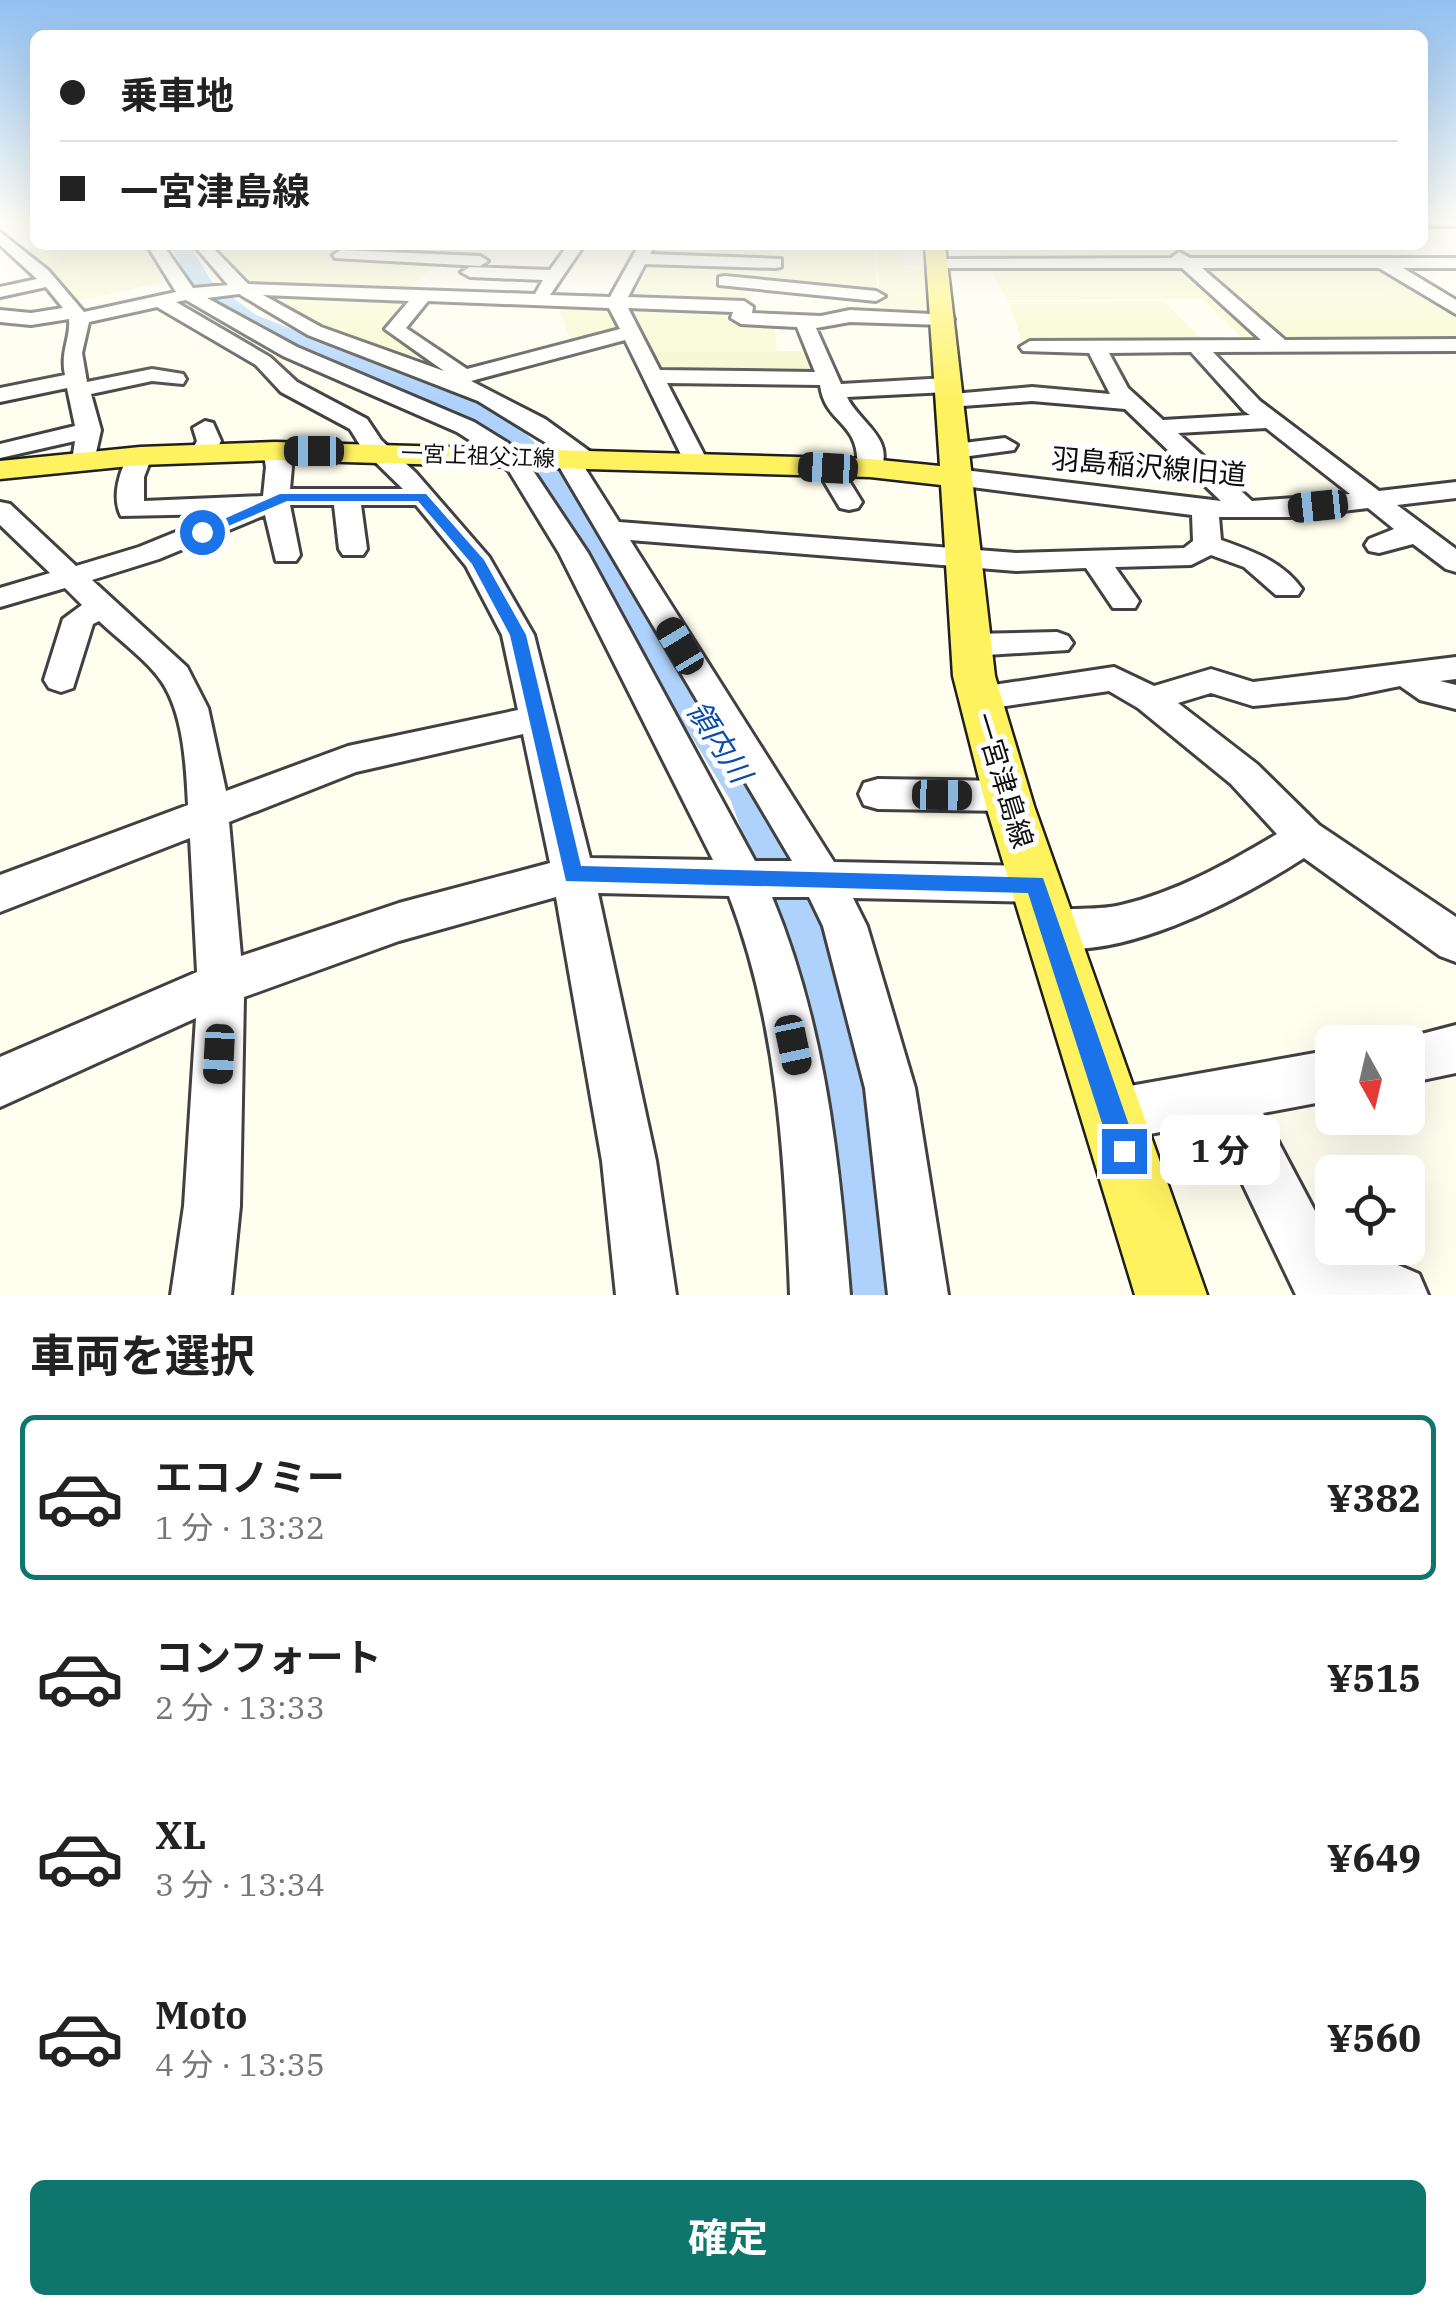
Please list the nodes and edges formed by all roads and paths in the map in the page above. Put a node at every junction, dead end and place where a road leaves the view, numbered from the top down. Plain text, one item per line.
1 (44, 279) edge
2 (178, 279) edge
3 (214, 279) edge
4 (463, 279) edge
5 (555, 279) edge
6 (628, 279) edge
7 (939, 279) edge
8 (1204, 279) edge
9 (1410, 279) edge
10 (725, 281) dead end
11 (47, 282) junction
12 (764, 285) junction
13 (0, 292) edge
14 (201, 294) junction
15 (424, 295) junction
16 (449, 296) junction
17 (876, 296) dead end
18 (616, 302) junction
19 (744, 307) junction
20 (778, 308) dead end
21 (1456, 308) edge
22 (77, 315) junction
23 (0, 316) edge
24 (557, 318) junction
25 (944, 319) junction
26 (804, 321) junction
27 (632, 332) junction
28 (1424, 345) junction
29 (1456, 345) edge
30 (1280, 346) junction
31 (1096, 347) junction
32 (1197, 347) junction
33 (1030, 348) dead end
34 (1456, 368) edge
35 (467, 376) junction
36 (653, 376) junction
37 (176, 379) dead end
38 (79, 384) junction
39 (828, 385) junction
40 (948, 392) junction
41 (0, 395) edge
42 (1132, 403) junction
43 (520, 414) junction
44 (1273, 422) junction
45 (1157, 427) junction
46 (89, 430) junction
47 (1005, 444) dead end
48 (275, 450) junction
49 (0, 451) edge
50 (384, 452) junction
51 (140, 456) junction
52 (514, 457) junction
53 (570, 458) junction
54 (84, 461) junction
55 (696, 462) junction
56 (955, 464) junction
57 (828, 468) junction
58 (870, 468) junction
59 (0, 470) edge
60 (1456, 490) edge
61 (422, 497) junction
62 (348, 498) junction
63 (1372, 500) junction
64 (271, 502) junction
65 (849, 502) dead end
66 (1204, 508) junction
67 (1244, 509) junction
68 (199, 520) junction
69 (5, 521) edge
70 (612, 530) junction
71 (1419, 535) junction
72 (1207, 544) junction
73 (1379, 545) dead end
74 (354, 549) dead end
75 (286, 556) dead end
76 (963, 558) junction
77 (1095, 561) junction
78 (1456, 562) edge
79 (72, 577) junction
80 (1288, 590) dead end
81 (0, 598) edge
82 (1124, 600) dead end
83 (104, 607) junction
84 (1057, 642) dead end
85 (971, 645) junction
86 (1456, 668) edge
87 (1406, 672) junction
88 (61, 680) dead end
89 (979, 698) junction
90 (1456, 698) edge
91 (1150, 699) junction
92 (538, 719) junction
93 (878, 794) dead end
94 (1007, 796) junction
95 (207, 812) junction
96 (1305, 838) junction
97 (573, 875) junction
98 (746, 879) junction
99 (822, 880) junction
100 (0, 894) edge
101 (1044, 907) junction
102 (1456, 942) edge
103 (221, 984) junction
104 (1456, 1048) edge
105 (1425, 1055) edge
106 (1315, 1079) edge
107 (0, 1082) edge
108 (1228, 1096) junction
109 (1113, 1115) junction
110 (202, 1295) edge
111 (646, 1295) edge
112 (820, 1295) edge
113 (918, 1295) edge
114 (1171, 1295) edge
115 (1398, 1295) edge

1 - 11 street
2 - 14 street
3 - 14 street
4 - 16 street
5 - 24 street
6 - 18 street
7 - 25 main road, 一宮津島線
8 - 30 street
9 - 21 street
10 - 12 street
11 - 13 street
11 - 22 street
12 - 17 street
12 - 19 street
14 - 15 street
14 - 22 street
14 - 43 street
14 - 50 street
14 - 52 street
15 - 16 street
15 - 35 street
16 - 24 street
18 - 19 street
18 - 24 street
18 - 27 street
19 - 20 street
19 - 26 street
22 - 23 street
22 - 38 street
24 - 27 street
24 - 35 street
25 - 26 street
25 - 40 main road, 一宮津島線
26 - 39 street
27 - 36 street
28 - 29 street
28 - 30 street
28 - 34 street
30 - 32 street
31 - 32 street
31 - 33 street
31 - 42 street
32 - 44 street
35 - 43 street
36 - 39 street
36 - 55 street
37 - 38 street
38 - 41 street
38 - 46 street
39 - 40 street
39 - 58 street
40 - 42 street
40 - 56 main road, 一宮津島線
42 - 45 street
43 - 53 street
44 - 45 street
44 - 63 street
45 - 67 street
46 - 49 street
46 - 54 street
47 - 56 street
48 - 50 main road, 一宮上祖父江線
48 - 51 main road, 一宮上祖父江線
48 - 64 street
50 - 52 main road, 一宮上祖父江線
50 - 61 street
51 - 54 main road, 一宮上祖父江線
51 - 68 street
52 - 53 main road, 一宮上祖父江線
52 - 98 street
53 - 55 main road, 一宮上祖父江線
53 - 70 street
54 - 59 main road, 一宮上祖父江線
55 - 57 main road, 一宮上祖父江線
56 - 58 main road, 一宮上祖父江線
56 - 66 street, 羽島稲沢線旧道
56 - 76 main road, 一宮津島線
57 - 58 main road, 一宮上祖父江線
57 - 65 street
60 - 63 street, 羽島稲沢線旧道
61 - 62 street
61 - 92 street
62 - 64 street
62 - 74 street
63 - 67 street, 羽島稲沢線旧道
63 - 71 street
64 - 68 street
64 - 75 street
66 - 67 street, 羽島稲沢線旧道
66 - 72 street
68 - 79 street
69 - 79 street
70 - 76 street
70 - 99 street
71 - 73 street
71 - 78 street
72 - 77 street
72 - 80 street
76 - 77 street
76 - 85 main road, 一宮津島線
77 - 82 street
79 - 81 street
79 - 83 street
83 - 88 street
83 - 95 street
84 - 85 street
85 - 89 main road, 一宮津島線
86 - 87 street
87 - 90 street
87 - 91 street
89 - 91 street
89 - 94 main road, 一宮津島線
91 - 96 street
92 - 95 street
92 - 97 street
93 - 94 street
94 - 101 main road, 一宮津島線
95 - 100 street
95 - 103 street
96 - 101 street
96 - 102 street
97 - 98 street
97 - 103 street
97 - 111 street
98 - 99 street
98 - 112 street
99 - 101 street
99 - 113 street
101 - 109 main road, 一宮津島線
103 - 107 street
103 - 110 street
104 - 105 street
106 - 108 street
108 - 109 street
108 - 115 street
109 - 114 main road, 一宮津島線

